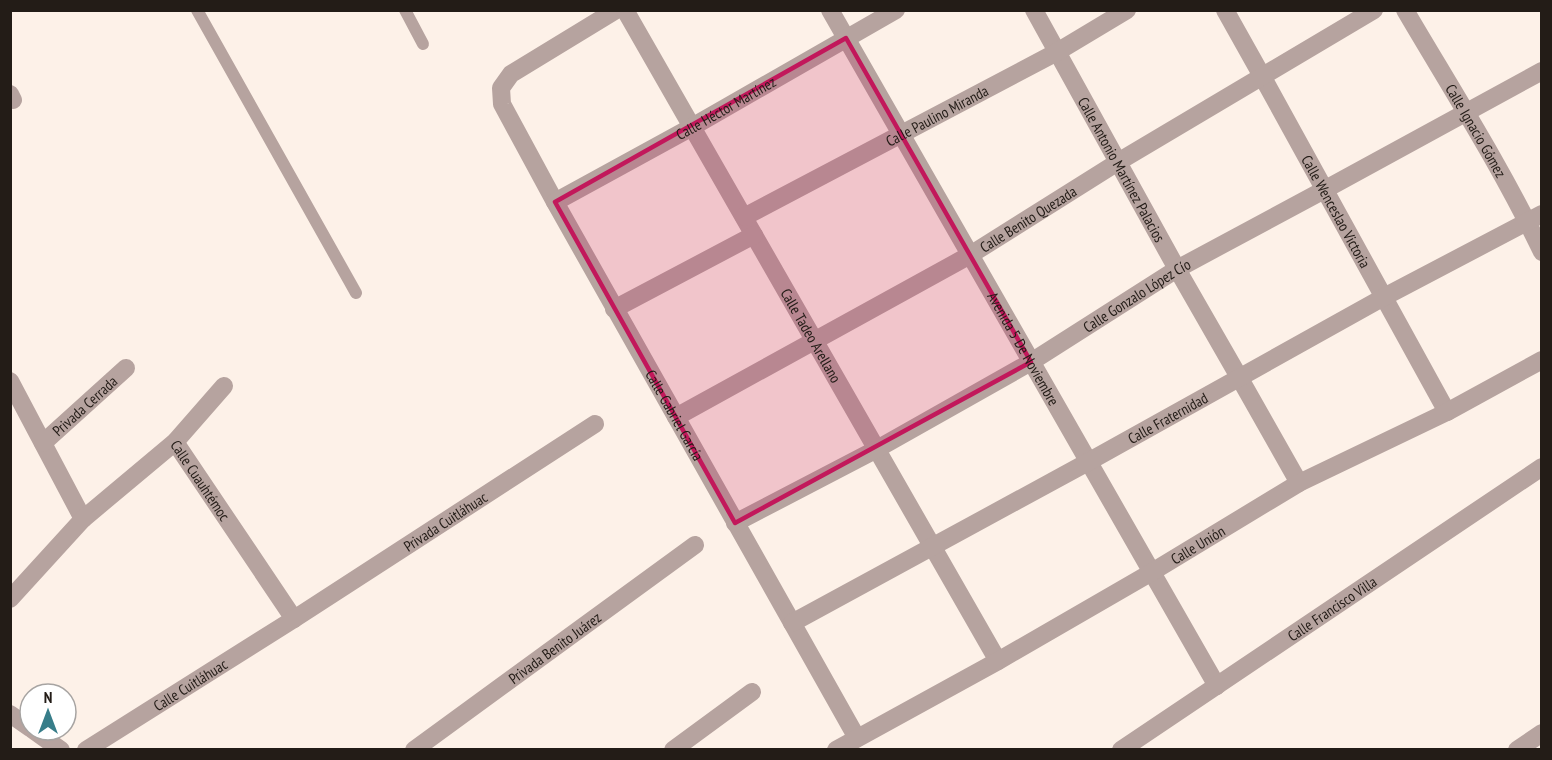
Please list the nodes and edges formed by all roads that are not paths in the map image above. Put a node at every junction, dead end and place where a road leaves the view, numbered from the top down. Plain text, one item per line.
1 (197, 10) edge
2 (405, 10) edge
3 (616, 10) edge
4 (625, 10) edge
5 (831, 10) edge
6 (896, 10) edge
7 (1034, 10) edge
8 (1127, 10) edge
9 (1225, 10) edge
10 (1374, 10) edge
11 (1405, 10) edge
12 (846, 38) junction
13 (423, 44) dead end
14 (1057, 52) junction
15 (1542, 71) edge
16 (1262, 75) junction
17 (1466, 113) junction
18 (692, 127) junction
19 (901, 134) junction
20 (1118, 162) junction
21 (1324, 190) junction
22 (555, 202) junction
23 (744, 217) junction
24 (1534, 218) edge
25 (754, 235) junction
26 (1542, 252) edge
27 (970, 255) junction
28 (1177, 269) junction
29 (356, 293) dead end
30 (1384, 297) junction
31 (614, 309) junction
32 (814, 340) junction
33 (1542, 360) edge
34 (1031, 362) junction
35 (126, 368) dead end
36 (1239, 376) junction
37 (10, 381) edge
38 (225, 386) dead end
39 (1447, 412) junction
40 (675, 417) junction
41 (595, 424) dead end
42 (175, 442) junction
43 (43, 443) junction
44 (877, 449) junction
45 (1088, 462) junction
46 (1542, 467) edge
47 (1299, 483) junction
48 (83, 519) junction
49 (735, 523) junction
50 (695, 545) dead end
51 (932, 546) junction
52 (1152, 572) junction
53 (10, 599) edge
54 (294, 619) junction
55 (792, 623) junction
56 (998, 661) junction
57 (1217, 687) junction
58 (752, 692) dead end
59 (1542, 733) edge
60 (857, 738) junction
61 (86, 750) edge
62 (414, 750) edge
63 (673, 750) edge
64 (836, 750) edge
65 (1121, 750) edge
66 (1517, 750) edge

1 - 29 lane
2 - 13 lane
3 - 22 street, Calle Gabriel García
4 - 18 street, Calle Tadeo Arellano
5 - 12 street, Avenida 5 De Noviembre
6 - 12 street, Calle Héctor Martínez
7 - 14 street, Calle Antonio Martínez Palacios
8 - 14 street, Calle Paulino Miranda
9 - 16 street, Calle Wenceslao Victoria
10 - 16 street, Calle Benito Quezada
11 - 17 street, Calle Ignacio Gómez
12 - 18 street, Calle Héctor Martínez
12 - 19 street, Avenida 5 De Noviembre
14 - 19 street, Calle Paulino Miranda
14 - 20 street, Calle Antonio Martínez Palacios
15 - 17 street, Calle Gonzalo López Cío
16 - 20 street, Calle Benito Quezada
16 - 21 street, Calle Wenceslao Victoria
17 - 21 street, Calle Gonzalo López Cío
17 - 24 street, Calle Ignacio Gómez
18 - 22 street, Calle Héctor Martínez
18 - 23 street, Calle Tadeo Arellano
19 - 23 street, Calle Paulino Miranda
19 - 27 street, Avenida 5 De Noviembre
20 - 27 street, Calle Benito Quezada
20 - 28 street, Calle Antonio Martínez Palacios
21 - 28 street, Calle Gonzalo López Cío
21 - 30 street, Calle Wenceslao Victoria
22 - 31 street, Calle Gabriel García
23 - 25 street, Calle Tadeo Arellano
24 - 26 street, Calle Ignacio Gómez
24 - 30 street, Calle Fraternidad
25 - 31 street
25 - 32 street, Calle Tadeo Arellano
27 - 32 street, Calle Benito Quezada
27 - 34 street, Avenida 5 De Noviembre
28 - 34 street, Calle Gonzalo López Cío
28 - 36 street, Calle Antonio Martínez Palacios
30 - 36 street, Calle Fraternidad
30 - 39 street, Calle Wenceslao Victoria
31 - 40 street, Calle Gabriel García
32 - 40 street, Calle Benito Quezada
32 - 44 street, Calle Tadeo Arellano
33 - 39 street, Calle Unión
34 - 44 street, Calle Gonzalo López Cío
34 - 45 street, Avenida 5 De Noviembre
35 - 43 street, Privada Cerrada
36 - 45 street, Calle Fraternidad
36 - 47 street, Calle Antonio Martínez Palacios
37 - 43 street
38 - 42 street
39 - 47 street, Calle Unión
40 - 49 street, Calle Gabriel García
41 - 54 street, Privada Cuitláhuac
42 - 48 street, Calle Cuauhtémoc
42 - 54 street, Calle Cuauhtémoc
43 - 48 street
44 - 49 street, Calle Gonzalo López Cío
44 - 51 street, Calle Tadeo Arellano
45 - 51 street, Calle Fraternidad
45 - 52 street, Avenida 5 De Noviembre
46 - 57 street, Calle Francisco Villa
47 - 52 street, Calle Unión
48 - 53 street, Calle Cuauhtémoc
49 - 55 street, Calle Gabriel García
50 - 62 street, Privada Benito Juárez
51 - 55 street, Calle Fraternidad
51 - 56 street, Calle Tadeo Arellano
52 - 56 street, Calle Unión
52 - 57 street, Avenida 5 De Noviembre
54 - 61 street, Calle Cuitláhuac
55 - 60 street, Calle Gabriel García
56 - 60 street, Calle Unión
57 - 65 street, Calle Francisco Villa
58 - 63 street
59 - 66 street
60 - 64 street, Calle Unión

